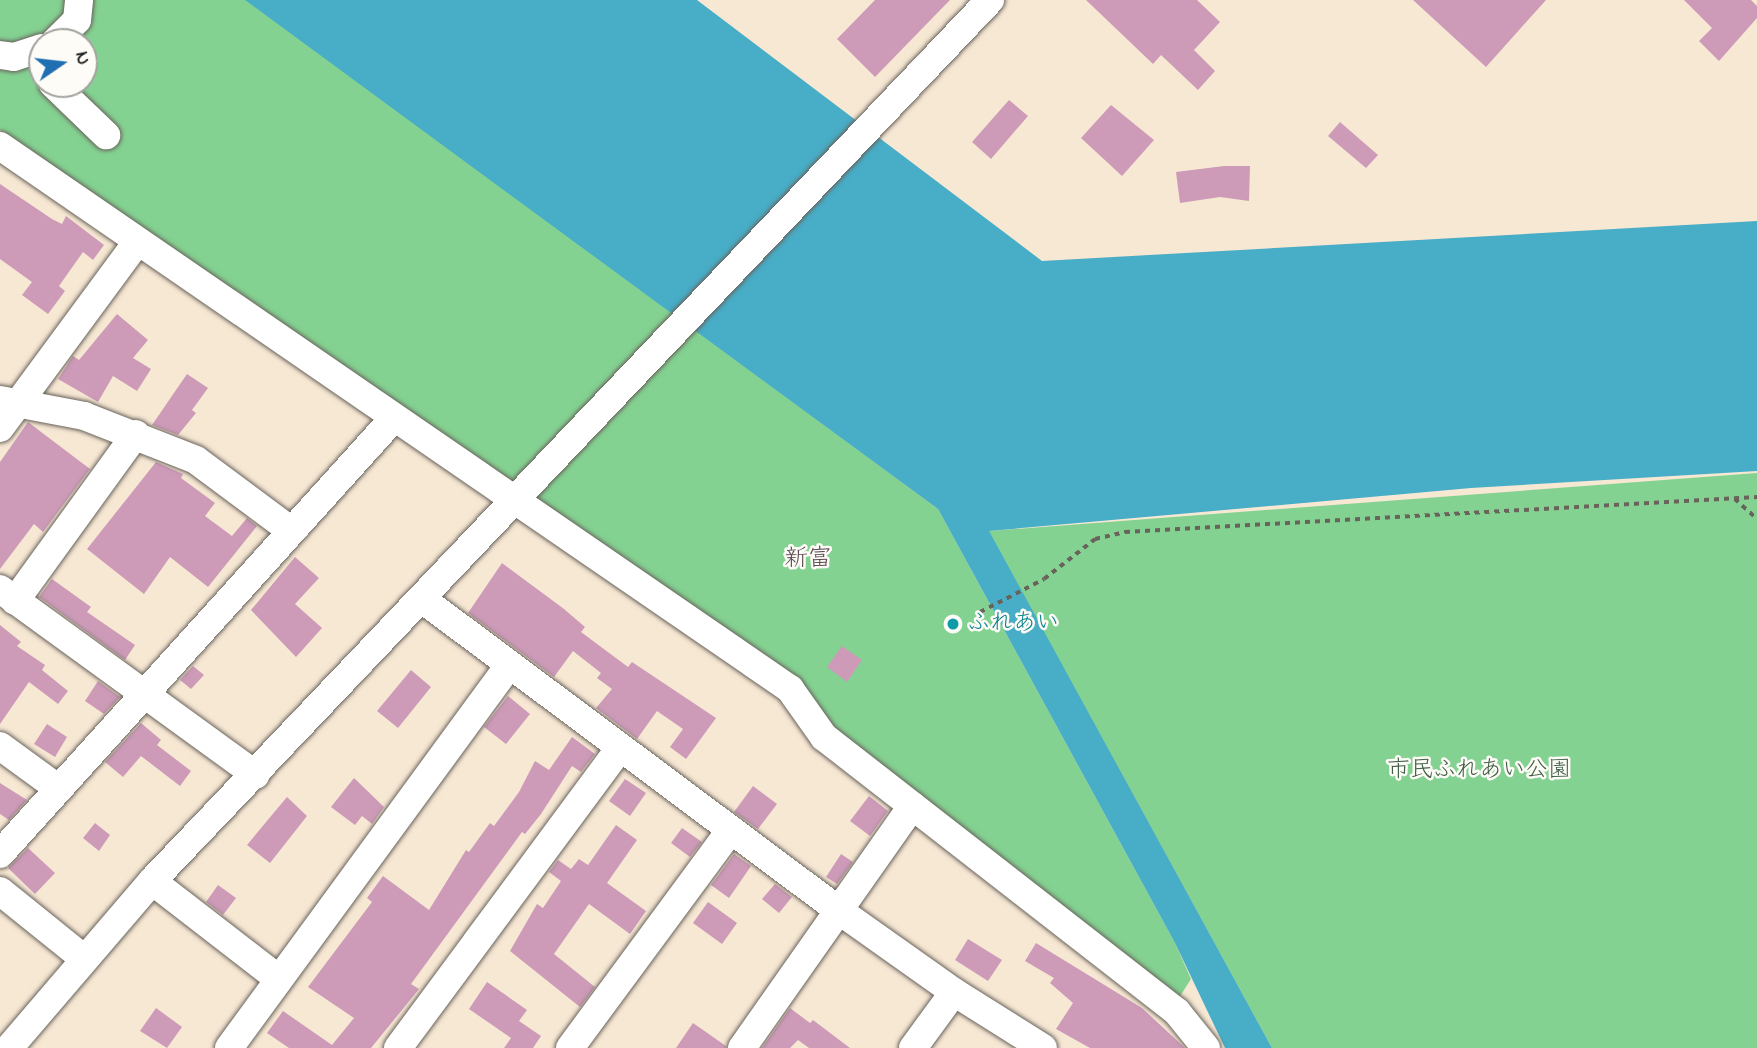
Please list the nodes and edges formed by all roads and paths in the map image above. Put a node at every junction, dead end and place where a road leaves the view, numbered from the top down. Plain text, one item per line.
1 (79, 0) edge
2 (990, 0) edge
3 (69, 28) edge
4 (28, 51) edge
5 (7, 56) edge
6 (28, 68) edge
7 (73, 98) edge
8 (106, 135) dead end
9 (0, 146) edge
10 (138, 241) junction
11 (9, 401) edge
12 (393, 419) junction
13 (0, 428) edge
14 (136, 434) junction
15 (1757, 497) edge
16 (1735, 499) junction
17 (514, 500) junction
18 (1757, 519) edge
19 (289, 529) junction
20 (8, 595) edge
21 (422, 599) junction
22 (980, 612) dead end
23 (509, 665) junction
24 (141, 694) junction
25 (0, 746) edge
26 (621, 748) junction
27 (256, 775) junction
28 (59, 789) junction
29 (912, 806) junction
30 (731, 830) junction
31 (0, 854) edge
32 (152, 881) junction
33 (0, 891) edge
34 (841, 912) junction
35 (83, 958) junction
36 (279, 979) junction
37 (954, 992) junction
38 (9, 1048) edge
39 (229, 1048) edge
40 (398, 1048) edge
41 (570, 1048) edge
42 (742, 1048) edge
43 (913, 1048) edge
44 (1043, 1048) edge
45 (1206, 1048) edge

1 - 3 street
2 - 17 street
4 - 5 street
5 - 6 street
7 - 8 street
9 - 10 street
10 - 11 street
10 - 12 street
11 - 13 street
11 - 14 street
12 - 17 street
12 - 19 street
14 - 19 street
14 - 20 street
15 - 16 path
16 - 18 path
16 - 22 path
17 - 21 street
17 - 29 street
19 - 24 street
20 - 24 street
21 - 23 street
21 - 27 street
23 - 26 street
23 - 36 street
24 - 27 street
24 - 28 street
25 - 28 street
26 - 30 street
26 - 40 street
27 - 32 street
28 - 31 street
29 - 34 street
29 - 45 street
30 - 34 street
30 - 41 street
32 - 35 street
32 - 36 street
33 - 35 street
34 - 37 street
34 - 42 street
35 - 38 street
36 - 39 street
37 - 43 street
37 - 44 street

